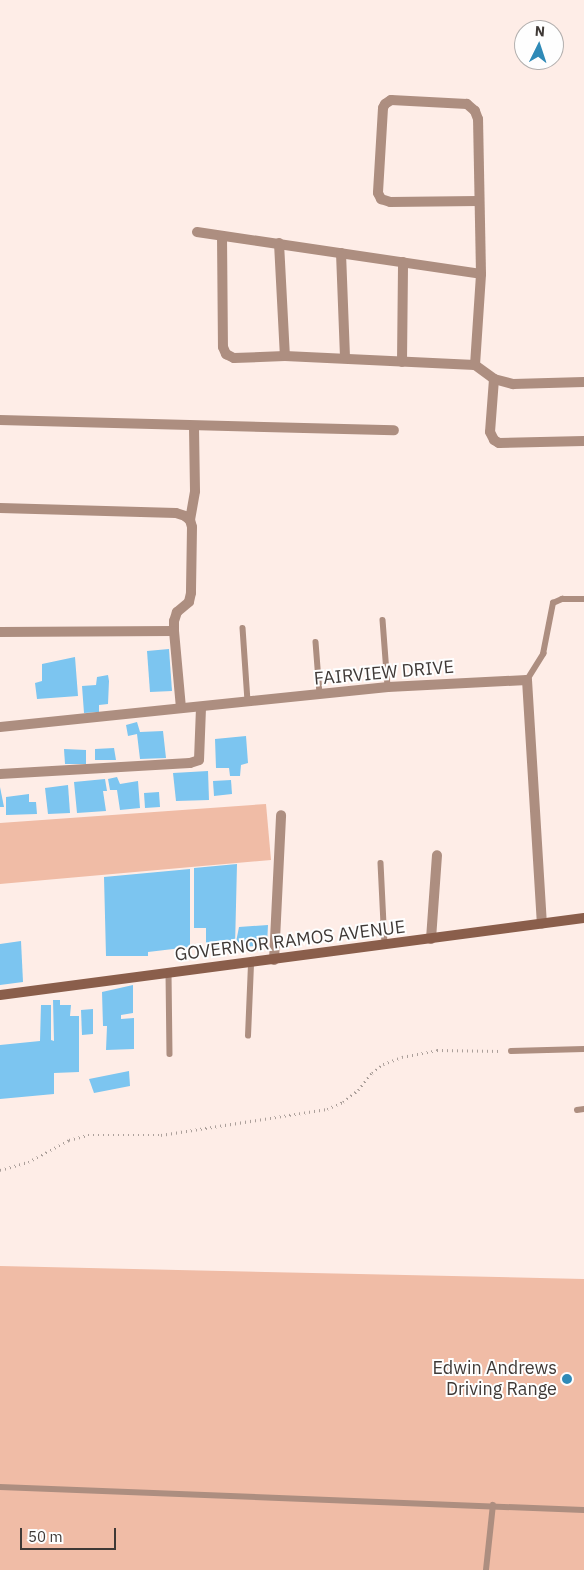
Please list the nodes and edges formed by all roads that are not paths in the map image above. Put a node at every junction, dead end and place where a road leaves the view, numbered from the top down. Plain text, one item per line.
1 (478, 201) junction
2 (197, 232) dead end
3 (222, 236) junction
4 (279, 243) junction
5 (341, 253) junction
6 (403, 262) junction
7 (481, 274) junction
8 (285, 356) junction
9 (345, 358) junction
10 (402, 362) junction
11 (475, 365) junction
12 (494, 380) junction
13 (584, 382) edge
14 (0, 420) edge
15 (194, 426) junction
16 (394, 430) dead end
17 (584, 441) edge
18 (0, 508) edge
19 (190, 520) junction
20 (584, 599) edge
21 (383, 620) dead end
22 (243, 628) dead end
23 (174, 631) junction
24 (0, 632) edge
25 (316, 642) dead end
26 (527, 680) junction
27 (388, 687) junction
28 (320, 694) junction
29 (248, 702) junction
30 (201, 707) junction
31 (181, 708) junction
32 (0, 727) edge
33 (0, 774) edge
34 (281, 815) dead end
35 (437, 855) dead end
36 (381, 863) dead end
37 (584, 918) edge
38 (542, 924) junction
39 (431, 939) junction
40 (385, 945) junction
41 (274, 960) junction
42 (251, 963) junction
43 (169, 973) junction
44 (0, 995) edge
45 (248, 1036) dead end
46 (584, 1049) edge
47 (511, 1052) road end
48 (170, 1054) dead end
49 (584, 1109) edge
50 (577, 1110) dead end
51 (0, 1487) edge
52 (493, 1505) junction
53 (584, 1510) edge
54 (486, 1570) edge

1 - 1 street
1 - 7 street
2 - 3 street
3 - 4 street
3 - 8 street
4 - 5 street
4 - 8 street
5 - 6 street
5 - 9 street
6 - 7 street
6 - 10 street
7 - 11 street
8 - 9 street
9 - 10 street
10 - 11 street
11 - 12 street
12 - 13 street
12 - 17 street
14 - 15 street
15 - 16 street
15 - 19 street
18 - 19 street
19 - 23 street
20 - 26 lane
21 - 27 lane
22 - 29 lane
23 - 24 street
23 - 31 street
25 - 28 lane
26 - 27 street, FAIRVIEW DRIVE
26 - 38 street
27 - 28 street, FAIRVIEW DRIVE
28 - 29 street, FAIRVIEW DRIVE
29 - 30 street, FAIRVIEW DRIVE
30 - 31 street, FAIRVIEW DRIVE
30 - 33 street
31 - 32 street, FAIRVIEW DRIVE
34 - 41 street
35 - 39 street
36 - 40 lane
37 - 38 main road, GOVERNOR RAMOS AVENUE
38 - 39 main road, GOVERNOR RAMOS AVENUE
39 - 40 main road, GOVERNOR RAMOS AVENUE
40 - 41 main road, GOVERNOR RAMOS AVENUE
41 - 42 main road, GOVERNOR RAMOS AVENUE
42 - 43 main road, GOVERNOR RAMOS AVENUE
42 - 45 lane
43 - 44 main road, GOVERNOR RAMOS AVENUE
43 - 48 lane
46 - 47 lane
49 - 50 lane
51 - 52 lane
52 - 53 lane
52 - 54 lane

